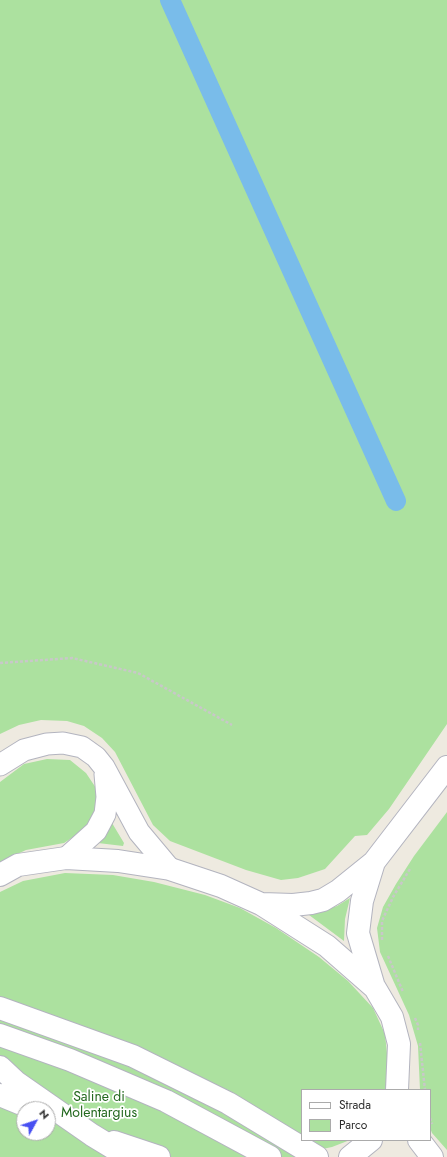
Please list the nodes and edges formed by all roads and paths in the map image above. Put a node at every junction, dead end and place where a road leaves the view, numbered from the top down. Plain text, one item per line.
1 (0, 663) edge
2 (232, 725) dead end
3 (0, 765) edge
4 (104, 767) junction
5 (447, 767) edge
6 (66, 858) junction
7 (374, 862) junction
8 (170, 869) junction
9 (410, 869) dead end
10 (0, 875) edge
11 (262, 904) junction
12 (383, 943) dead end
13 (385, 950) dead end
14 (374, 988) junction
15 (405, 997) dead end
16 (0, 1008) edge
17 (411, 1011) dead end
18 (417, 1033) dead end
19 (0, 1036) edge
20 (420, 1040) dead end
21 (0, 1067) edge
22 (398, 1089) edge
23 (425, 1089) edge
24 (0, 1095) edge
25 (16, 1102) edge
26 (56, 1119) edge
27 (92, 1135) junction
28 (370, 1141) edge
29 (420, 1141) edge
30 (128, 1157) edge
31 (159, 1157) edge
32 (270, 1157) edge
33 (317, 1157) edge
34 (350, 1157) edge
35 (432, 1157) edge

1 - 2 path
3 - 4 street
4 - 6 street
4 - 8 street
5 - 7 main road
6 - 8 main road
6 - 10 main road
7 - 11 main road
7 - 14 main road
8 - 11 main road
9 - 12 path
11 - 14 main road
13 - 15 path
14 - 22 main road
16 - 33 main road
17 - 18 path
19 - 32 main road
20 - 23 path
21 - 27 main road
24 - 25 main road
26 - 27 main road
27 - 30 main road
27 - 31 main road
28 - 34 main road
29 - 35 main road

